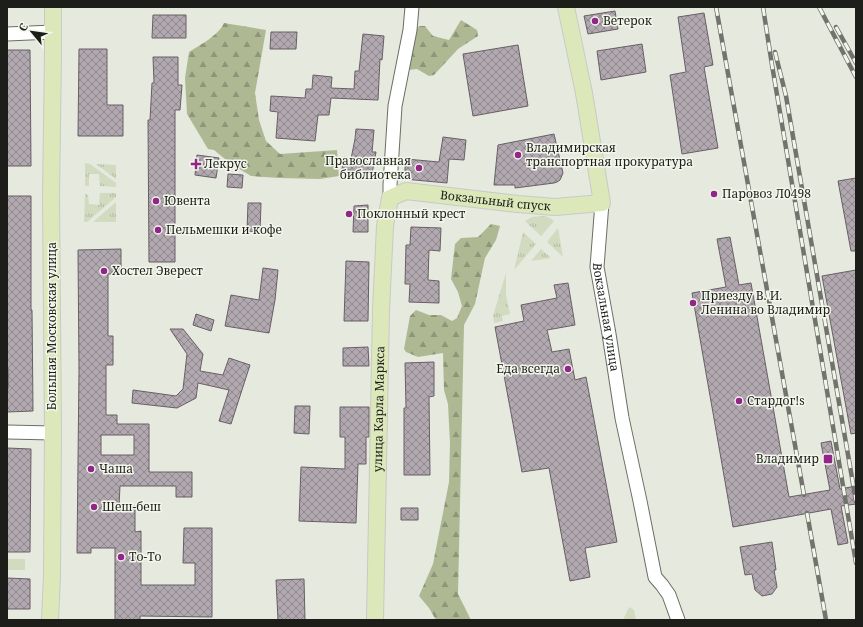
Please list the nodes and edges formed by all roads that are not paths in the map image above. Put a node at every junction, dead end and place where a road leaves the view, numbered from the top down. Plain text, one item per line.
1 (53, 7) edge
2 (412, 7) edge
3 (566, 7) edge
4 (53, 32) junction
5 (7, 34) edge
6 (390, 198) junction
7 (602, 204) junction
8 (7, 432) edge
9 (53, 433) junction
10 (50, 620) edge
11 (375, 620) edge
12 (678, 620) edge

1 - 4 main road, Большая Московская улица
2 - 6 street
3 - 7 main road, Вокзальная улица
4 - 5 street
4 - 9 main road, Большая Московская улица
6 - 7 main road, Вокзальный спуск
6 - 11 main road, улица Карла Маркса
7 - 12 street, Вокзальная улица
8 - 9 street
9 - 10 main road, Большая Московская улица

